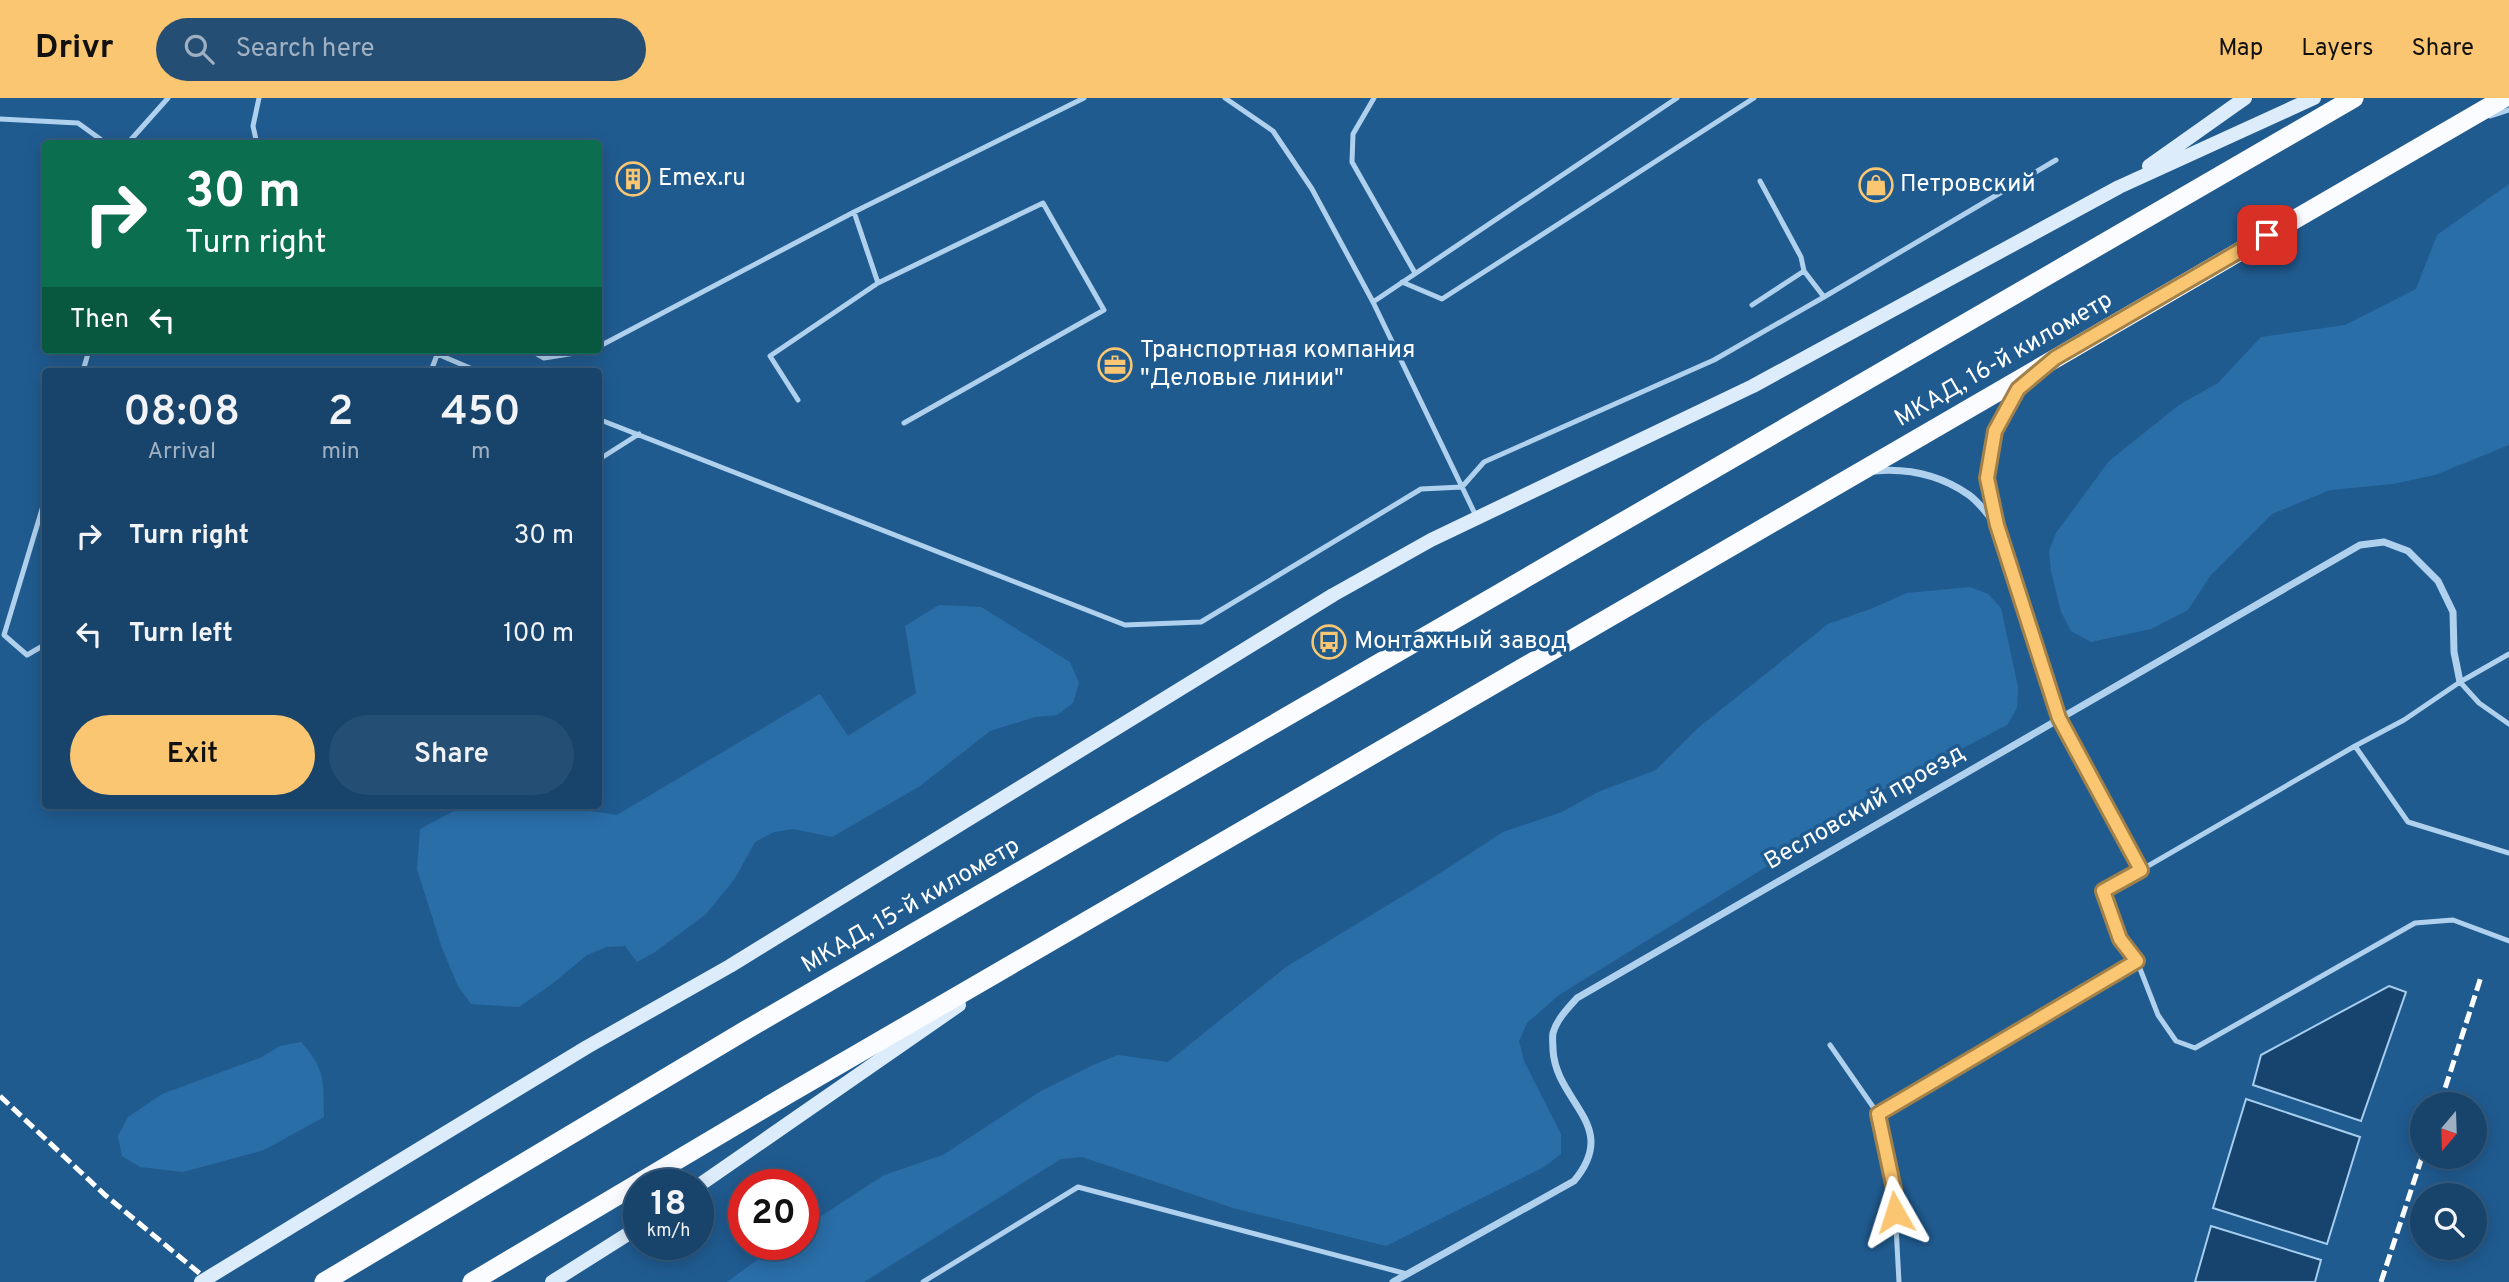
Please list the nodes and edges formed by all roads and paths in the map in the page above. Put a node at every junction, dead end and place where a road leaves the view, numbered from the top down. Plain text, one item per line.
1 (168, 98) edge
2 (259, 98) edge
3 (1084, 98) edge
4 (1225, 98) edge
5 (1374, 98) edge
6 (1677, 98) edge
7 (1754, 98) edge
8 (2245, 98) edge
9 (2314, 98) edge
10 (2354, 98) edge
11 (2504, 98) edge
12 (2509, 110) edge
13 (0, 119) edge
14 (2457, 126) junction
15 (101, 140) edge
16 (131, 140) edge
17 (256, 140) edge
18 (2056, 160) dead end
19 (1760, 181) dead end
20 (2119, 187) junction
21 (853, 212) junction
22 (1804, 271) junction
23 (1415, 273) junction
24 (1402, 282) junction
25 (878, 283) junction
26 (1824, 298) junction
27 (1373, 302) junction
28 (1752, 305) dead end
29 (602, 346) edge
30 (537, 354) edge
31 (569, 354) edge
32 (437, 355) joint
33 (2055, 358) junction
34 (432, 368) edge
35 (470, 368) edge
36 (798, 400) dead end
37 (602, 420) edge
38 (904, 423) dead end
39 (639, 434) junction
40 (602, 457) edge
41 (1860, 472) junction
42 (1462, 487) junction
43 (42, 509) edge
44 (1477, 519) junction
45 (1997, 525) junction
46 (1525, 579) joint
47 (42, 646) edge
48 (2509, 654) edge
49 (2460, 682) junction
50 (2059, 718) junction
51 (2509, 724) edge
52 (2355, 746) junction
53 (2509, 853) edge
54 (2141, 870) junction
55 (2509, 941) edge
56 (1040, 948) junction
57 (2137, 961) junction
58 (1830, 1045) dead end
59 (1878, 1114) junction
60 (714, 1175) edge
61 (623, 1237) edge
62 (1407, 1274) junction
63 (201, 1282) edge
64 (324, 1282) edge
65 (472, 1282) edge
66 (552, 1282) edge
67 (922, 1282) edge
68 (1393, 1282) edge
69 (1899, 1282) edge

1 - 16 lane
2 - 17 lane
3 - 21 lane
4 - 27 lane
5 - 23 lane
6 - 23 lane
7 - 24 lane
8 - 20 main road
9 - 20 main road
10 - 46 highway, МКАД, 16-й километр
11 - 14 highway, МКАД, 16-й километр
12 - 14 lane
13 - 15 lane
14 - 33 highway, МКАД, 16-й километр
18 - 26 lane
19 - 22 lane
20 - 44 main road
21 - 25 lane
21 - 29 lane
22 - 26 lane
22 - 28 lane
23 - 24 lane
24 - 27 lane
25 - 36 lane
25 - 38 lane
26 - 42 lane
27 - 42 lane
30 - 31 lane
32 - 34 lane
32 - 35 lane
33 - 41 highway, МКАД, 16-й километр
33 - 45 street
37 - 39 lane
39 - 40 lane
39 - 42 lane
41 - 45 street
41 - 56 highway, МКАД, 16-й километр
42 - 44 lane
43 - 47 lane
44 - 63 main road, bridge
45 - 50 street
46 - 64 highway, МКАД, 15-й километр
48 - 49 lane
49 - 50 street, Весловский проезд
49 - 51 lane
49 - 52 lane
50 - 54 street
50 - 62 street, Весловский проезд
52 - 53 lane
52 - 54 lane
54 - 57 lane
55 - 57 lane
56 - 60 main road
56 - 65 highway
57 - 59 lane
58 - 59 lane
59 - 69 lane
61 - 66 main road
62 - 67 lane
62 - 68 street, Весловский проезд

